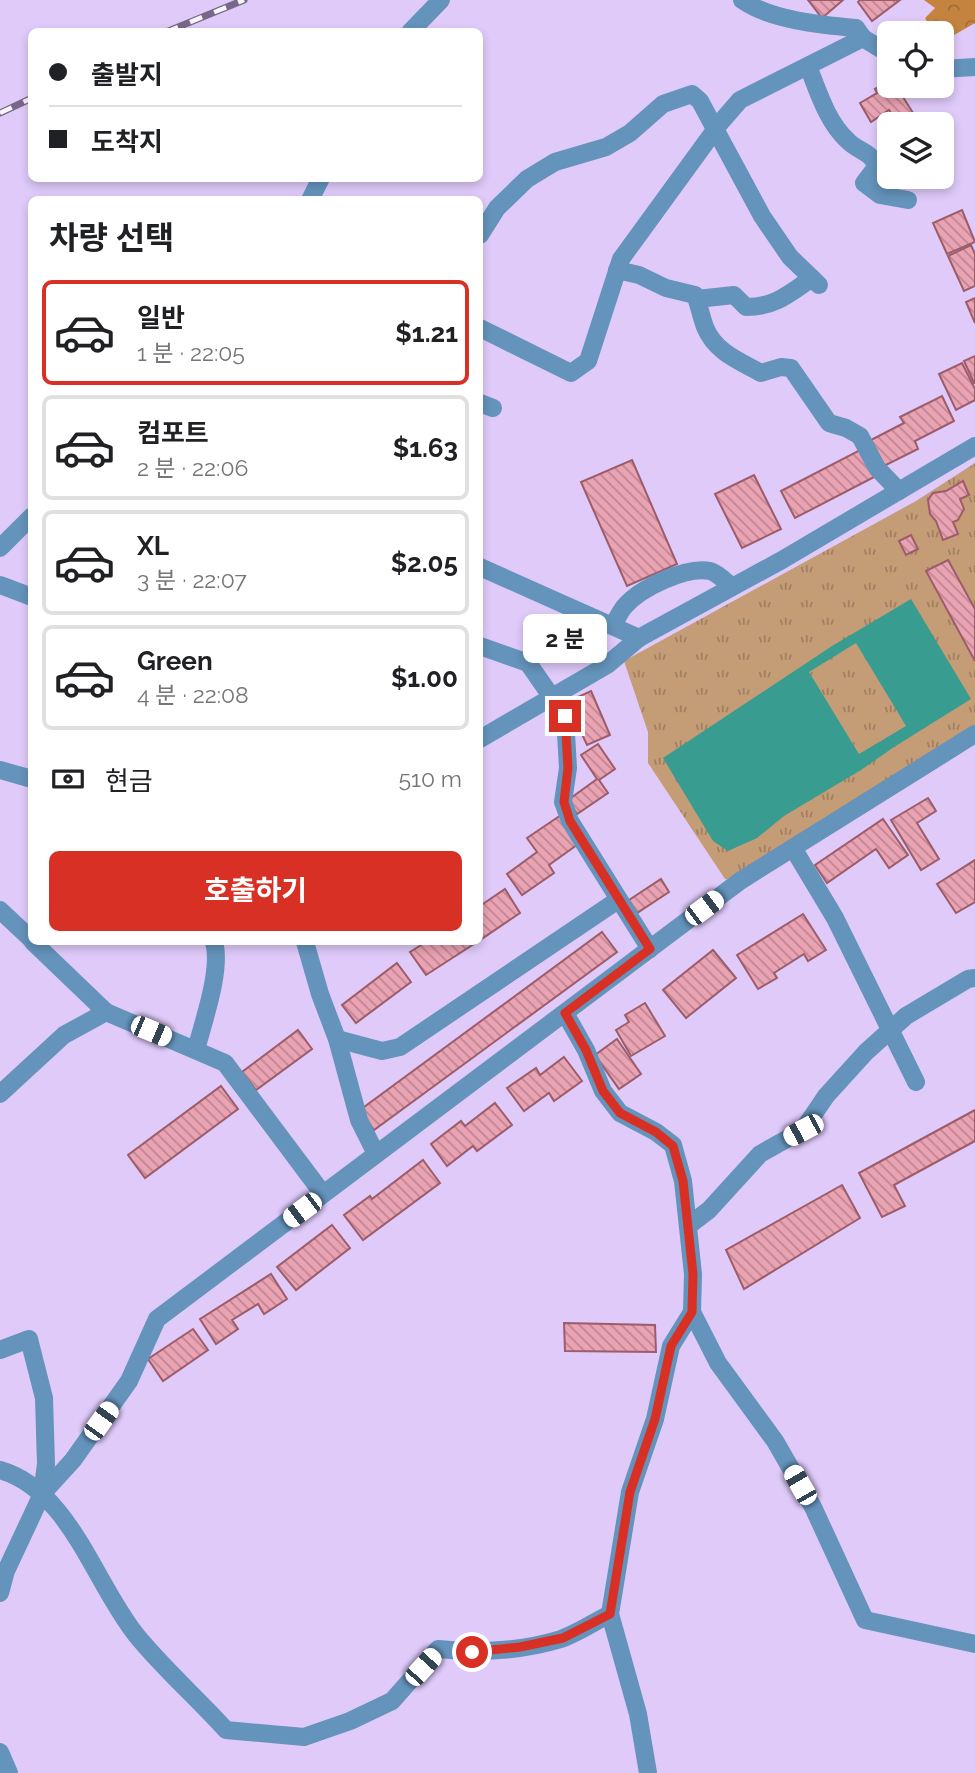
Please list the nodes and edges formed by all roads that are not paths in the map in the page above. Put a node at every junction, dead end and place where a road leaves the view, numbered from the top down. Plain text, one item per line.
1 (441, 0) edge
2 (742, 0) edge
3 (415, 28) edge
4 (863, 38) junction
5 (877, 47) edge
6 (808, 66) junction
7 (975, 66) edge
8 (954, 68) edge
9 (716, 129) junction
10 (908, 200) dead end
11 (483, 229) edge
12 (617, 270) junction
13 (697, 299) junction
14 (483, 329) edge
15 (975, 446) edge
16 (899, 491) junction
17 (28, 520) edge
18 (0, 548) edge
19 (483, 568) edge
20 (0, 585) edge
21 (732, 587) junction
22 (28, 596) edge
23 (613, 626) junction
24 (639, 638) junction
25 (483, 647) edge
26 (553, 696) junction
27 (975, 734) edge
28 (483, 737) edge
29 (0, 771) edge
30 (28, 778) edge
31 (793, 848) junction
32 (618, 900) junction
33 (5, 915) edge
34 (28, 919) edge
35 (28, 937) edge
36 (36, 945) edge
37 (215, 945) edge
38 (306, 945) edge
39 (650, 949) junction
40 (975, 978) edge
41 (106, 1012) junction
42 (565, 1013) junction
43 (891, 1032) junction
44 (337, 1039) junction
45 (195, 1050) junction
46 (916, 1082) dead end
47 (0, 1094) edge
48 (376, 1154) junction
49 (323, 1194) junction
50 (688, 1226) junction
51 (692, 1312) junction
52 (0, 1349) edge
53 (0, 1470) edge
54 (41, 1494) junction
55 (0, 1593) edge
56 (610, 1614) junction
57 (975, 1644) edge
58 (0, 1752) edge
59 (9, 1773) edge
60 (648, 1773) edge

1 - 3 street
2 - 4 street
4 - 5 street
4 - 6 street
6 - 9 street
6 - 10 street
7 - 8 street
9 - 11 street
9 - 12 street
9 - 13 street
12 - 13 street
12 - 14 street
13 - 16 street
15 - 16 street
16 - 21 street
17 - 18 street
19 - 23 street
20 - 22 street
21 - 23 street
21 - 24 street
23 - 24 street
24 - 26 street
25 - 26 street
26 - 28 street
26 - 32 street
27 - 31 street
29 - 30 street
31 - 39 street
31 - 43 street
32 - 39 street
32 - 44 street
33 - 34 street
33 - 35 street
36 - 41 street
37 - 45 street
38 - 44 street
39 - 42 street
40 - 43 street
41 - 45 street
41 - 47 street
42 - 48 street
42 - 50 street
43 - 46 street
43 - 50 street
44 - 48 street
45 - 49 street
48 - 49 street
49 - 54 street
50 - 51 street
51 - 56 street
51 - 57 street
52 - 54 street
53 - 54 street
54 - 55 street
54 - 56 street
56 - 60 street
58 - 59 street

